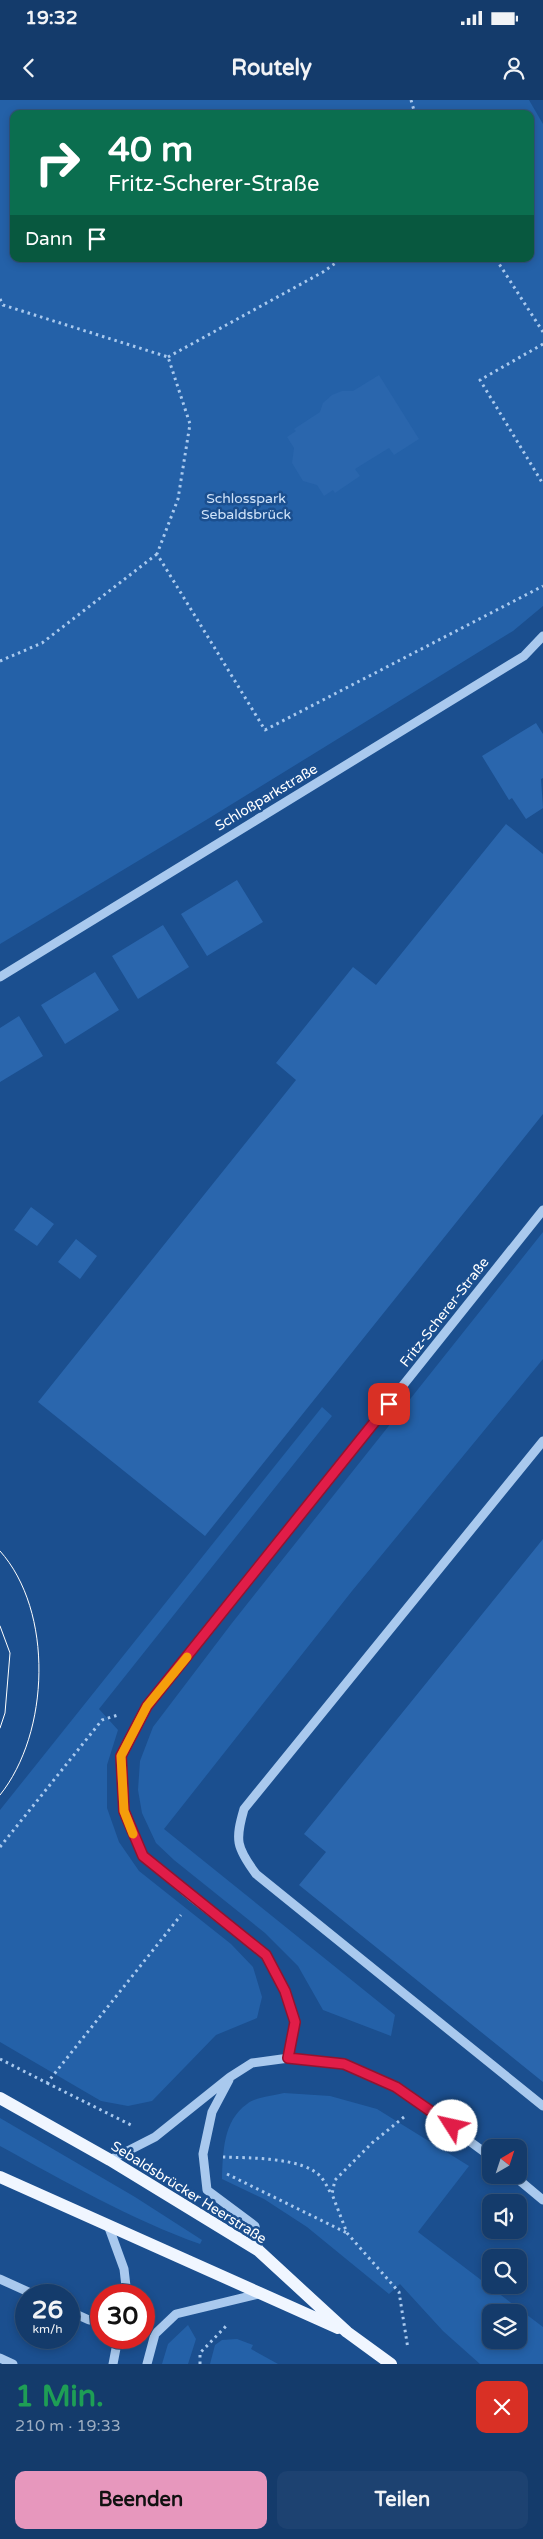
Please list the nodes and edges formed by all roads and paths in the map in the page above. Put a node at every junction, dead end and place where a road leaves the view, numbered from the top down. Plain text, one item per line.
1 (337, 262) edge
2 (498, 262) edge
3 (0, 299) edge
4 (1, 307) edge
5 (543, 332) edge
6 (543, 344) edge
7 (168, 357) junction
8 (543, 484) edge
9 (157, 554) junction
10 (543, 586) edge
11 (543, 636) edge
12 (0, 661) edge
13 (0, 977) edge
14 (543, 1210) edge
15 (543, 1441) edge
16 (147, 1706) junction
17 (0, 1847) edge
18 (194, 1899) junction
19 (288, 2058) junction
20 (0, 2059) edge
21 (230, 2077) junction
22 (0, 2098) edge
23 (420, 2104) junction
24 (543, 2106) edge
25 (482, 2150) edge
26 (110, 2160) junction
27 (204, 2164) junction
28 (0, 2177) edge
29 (524, 2184) edge
30 (543, 2200) edge
31 (108, 2225) junction
32 (347, 2233) junction
33 (259, 2251) junction
34 (0, 2278) edge
35 (126, 2284) edge
36 (15, 2285) edge
37 (259, 2294) junction
38 (80, 2316) edge
39 (89, 2320) dead end
40 (347, 2332) junction
41 (116, 2349) edge
42 (409, 2355) dead end
43 (0, 2358) edge
44 (13, 2364) edge
45 (113, 2364) edge
46 (147, 2364) edge
47 (200, 2364) edge
48 (391, 2364) edge

1 - 7 path
2 - 5 path
3 - 4 path
4 - 7 path
6 - 8 path
7 - 9 path
9 - 10 path
9 - 12 path
11 - 13 street, Schloßparkstraße
14 - 16 street, Fritz-Scherer-Straße
15 - 24 street
16 - 17 path
16 - 18 street, Fritz-Scherer-Straße
18 - 19 street, Fritz-Scherer-Straße
18 - 20 path
19 - 21 street
19 - 23 street
21 - 26 street
21 - 27 street
22 - 26 main road, Sebaldsbrücker Heerstraße
23 - 25 street
23 - 32 path
26 - 33 main road, Sebaldsbrücker Heerstraße
27 - 32 path
27 - 33 street
28 - 31 main road, Sebaldsbrücker Heerstraße
29 - 30 street
31 - 35 street
31 - 37 main road, Sebaldsbrücker Heerstraße
32 - 42 path
33 - 40 main road, Sebaldsbrücker Heerstraße
34 - 36 street
37 - 40 main road, Sebaldsbrücker Heerstraße
37 - 46 street
37 - 47 path
38 - 39 street
40 - 48 main road, Sebaldsbrücker Heerstraße
41 - 45 street
43 - 44 street

